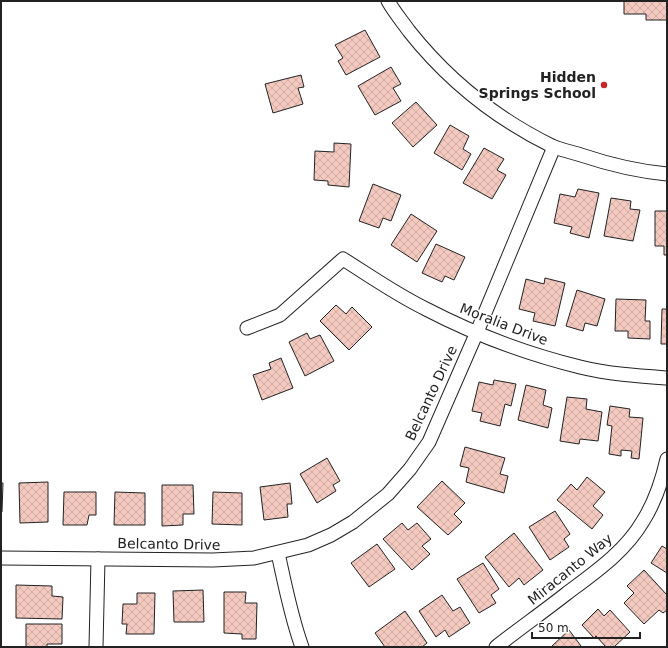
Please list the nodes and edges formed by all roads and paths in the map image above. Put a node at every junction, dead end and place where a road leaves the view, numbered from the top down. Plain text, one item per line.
1 (388, 1) edge
2 (554, 146) junction
3 (667, 174) edge
4 (247, 328) dead end
5 (477, 332) junction
6 (667, 378) edge
7 (667, 459) edge
8 (278, 554) junction
9 (1, 558) edge
10 (98, 559) junction
11 (96, 647) edge
12 (302, 647) edge
13 (496, 647) edge

1 - 2 street
2 - 3 street
2 - 5 street, Belcanto Drive
4 - 5 street, Moralia Drive
5 - 6 street, Moralia Drive
5 - 8 street, Belcanto Drive
7 - 13 street, Miracanto Way
8 - 10 street, Belcanto Drive
8 - 12 street
9 - 10 street, Belcanto Drive
10 - 11 street

